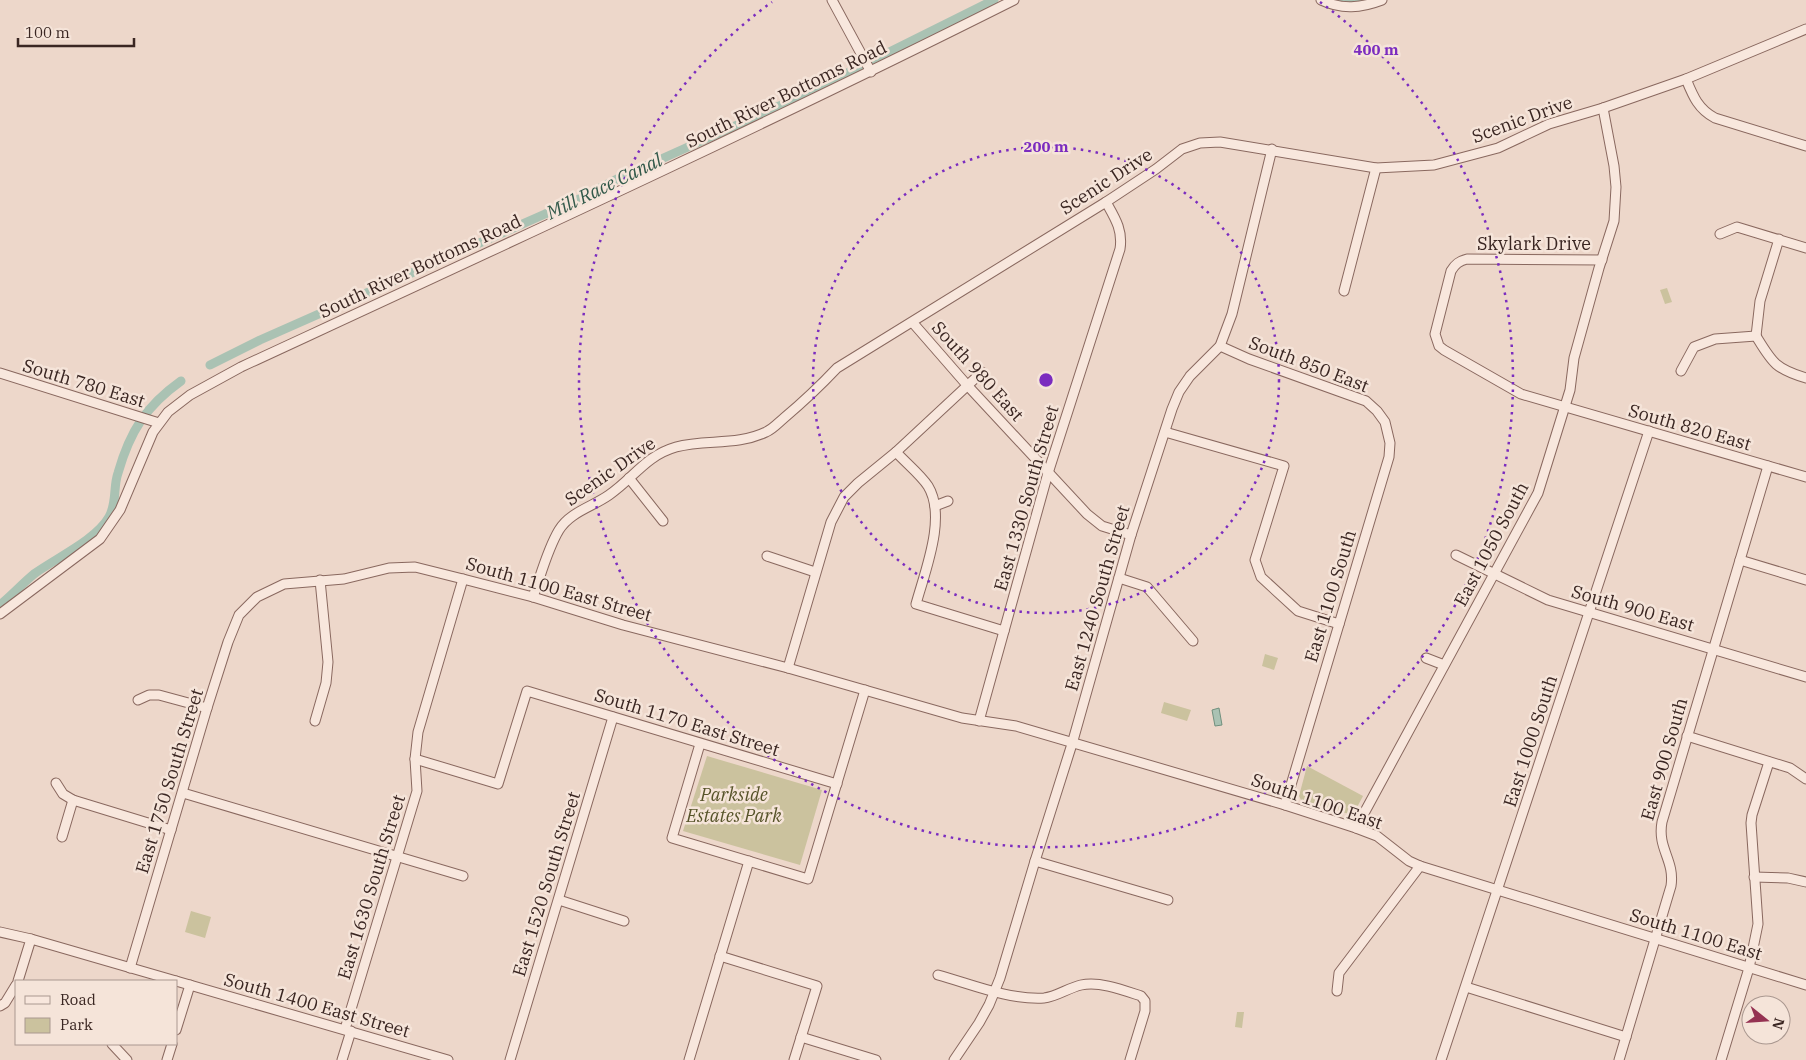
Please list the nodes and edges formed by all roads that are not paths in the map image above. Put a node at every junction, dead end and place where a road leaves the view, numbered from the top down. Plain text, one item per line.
1 (832, 0) edge
2 (1014, 0) edge
3 (1321, 0) edge
4 (1382, 0) edge
5 (1806, 29) edge
6 (869, 70) junction
7 (1686, 80) junction
8 (1603, 108) junction
9 (1806, 146) edge
10 (1272, 150) junction
11 (1376, 168) junction
12 (1106, 202) junction
13 (1720, 234) dead end
14 (1779, 239) junction
15 (1806, 248) edge
16 (1602, 260) junction
17 (1344, 291) dead end
18 (913, 323) junction
19 (1756, 336) junction
20 (1220, 346) junction
21 (1681, 371) dead end
22 (982, 372) dead end
23 (0, 373) edge
24 (1806, 378) edge
25 (967, 385) junction
26 (1565, 407) junction
27 (1382, 417) joint
28 (159, 423) junction
29 (1649, 431) junction
30 (1165, 432) junction
31 (896, 452) junction
32 (1768, 466) junction
33 (1048, 474) junction
34 (1806, 477) edge
35 (629, 478) junction
36 (948, 501) dead end
37 (936, 506) junction
38 (663, 521) dead end
39 (1131, 535) junction
40 (1456, 555) dead end
41 (766, 556) dead end
42 (1740, 560) junction
43 (815, 572) junction
44 (1493, 574) junction
45 (463, 578) junction
46 (1119, 578) junction
47 (320, 580) junction
48 (1806, 580) edge
49 (533, 597) junction
50 (247, 607) joint
51 (1590, 612) junction
52 (0, 614) edge
53 (1339, 624) junction
54 (1004, 631) junction
55 (1193, 641) dead end
56 (1714, 648) junction
57 (1426, 658) dead end
58 (1444, 665) junction
59 (788, 668) junction
60 (1806, 677) edge
61 (865, 690) junction
62 (138, 700) dead end
63 (207, 708) junction
64 (613, 718) junction
65 (979, 720) junction
66 (315, 721) dead end
67 (1687, 736) junction
68 (700, 744) junction
69 (1072, 744) junction
70 (415, 759) junction
71 (1769, 762) junction
72 (1806, 779) edge
73 (56, 783) dead end
74 (837, 784) junction
75 (183, 793) junction
76 (73, 800) junction
77 (1285, 805) junction
78 (1356, 828) junction
79 (172, 830) junction
80 (62, 837) dead end
81 (398, 856) junction
82 (1035, 860) junction
83 (749, 861) junction
84 (1420, 866) junction
85 (462, 876) dead end
86 (1754, 877) junction
87 (1806, 882) edge
88 (1497, 891) junction
89 (558, 900) junction
90 (1168, 900) dead end
91 (624, 921) dead end
92 (0, 932) edge
93 (1656, 938) junction
94 (31, 939) junction
95 (720, 956) junction
96 (130, 968) junction
97 (1749, 968) junction
98 (938, 975) dead end
99 (18, 980) edge
100 (172, 980) edge
101 (178, 982) edge
102 (1806, 985) edge
103 (15, 986) edge
104 (190, 986) junction
105 (1466, 987) junction
106 (995, 991) junction
107 (1337, 991) dead end
108 (0, 1006) edge
109 (178, 1024) edge
110 (348, 1030) junction
111 (1626, 1036) junction
112 (801, 1037) junction
113 (113, 1045) edge
114 (172, 1045) edge
115 (443, 1059) edge
116 (127, 1060) edge
117 (167, 1060) edge
118 (342, 1060) edge
119 (510, 1060) edge
120 (689, 1060) edge
121 (794, 1060) edge
122 (876, 1060) edge
123 (954, 1060) edge
124 (1130, 1060) edge
125 (1441, 1060) edge
126 (1619, 1060) edge
127 (1721, 1060) edge

1 - 6 street
2 - 6 street, South River Bottoms Road
3 - 4 street
5 - 7 street, Scenic Drive
6 - 28 street, South River Bottoms Road
7 - 8 street, Scenic Drive
7 - 9 street
8 - 11 street, Scenic Drive
8 - 16 street, East 1050 South
10 - 11 street, Scenic Drive
10 - 12 street, Scenic Drive
10 - 20 street, East 1240 South Street
11 - 17 street
12 - 18 street, Scenic Drive
12 - 33 street, East 1330 South Street
13 - 14 street
14 - 15 street
14 - 19 street
16 - 26 street, East 1050 South
16 - 26 street, Skylark Drive
18 - 25 street, South 980 East
18 - 35 street, Scenic Drive
19 - 21 street
19 - 24 street
20 - 27 street, South 850 East
20 - 30 street, East 1240 South Street
22 - 25 street
23 - 28 street, South 780 East
25 - 31 street
25 - 33 street, South 980 East
26 - 29 street, South 820 East
26 - 44 street, East 1050 South
27 - 53 street, East 1100 South
28 - 52 street, South River Bottoms Road
29 - 32 street, South 820 East
29 - 51 street, East 1000 South
30 - 39 street, East 1240 South Street
30 - 53 street
31 - 37 street
31 - 43 street
32 - 34 street, South 820 East
32 - 42 street, East 900 South
33 - 39 street, South 980 East
33 - 54 street, East 1330 South Street
35 - 38 street
35 - 49 street, Scenic Drive
36 - 37 street
37 - 54 street
39 - 46 street, East 1240 South Street
40 - 44 street, South 900 East
41 - 43 street
42 - 48 street
42 - 56 street, East 900 South
43 - 59 street
44 - 51 street, South 900 East
44 - 58 street, East 1050 South
45 - 47 street, South 1100 East Street
45 - 49 street, South 1100 East Street
45 - 70 street, East 1630 South Street
46 - 55 street
46 - 69 street, East 1240 South Street
47 - 50 street, South 1100 East Street
47 - 66 street
49 - 59 street, South 1100 East Street
50 - 63 street, East 1750 South Street
51 - 56 street, South 900 East
51 - 88 street, East 1000 South
53 - 77 street, East 1100 South
54 - 65 street, East 1330 South Street
56 - 60 street, South 900 East
56 - 67 street, East 900 South
57 - 58 street
58 - 78 street, East 1050 South
59 - 61 street, South 1100 East Street
61 - 65 street, South 1100 East
61 - 74 street
62 - 63 street
63 - 75 street, East 1750 South Street
64 - 68 street, South 1170 East Street
64 - 70 street, South 1170 East Street
64 - 89 street, East 1520 South Street
65 - 69 street, South 1100 East
67 - 71 street
67 - 93 street, East 900 South
68 - 74 street, South 1170 East Street
68 - 83 street
69 - 77 street, South 1100 East
69 - 82 street, East 1240 South Street
70 - 81 street, East 1630 South Street
71 - 72 street
71 - 86 street
73 - 76 street
74 - 83 street
75 - 79 street, East 1750 South Street
75 - 81 street
76 - 79 street
76 - 80 street
77 - 78 street, South 1100 East
78 - 84 street, South 1100 East
79 - 96 street, East 1750 South Street
81 - 85 street
81 - 110 street, East 1630 South Street
82 - 90 street
82 - 106 street, East 1240 South Street
83 - 95 street
84 - 88 street, South 1100 East
84 - 107 street
86 - 87 street
86 - 97 street
88 - 93 street, South 1100 East
88 - 105 street, East 1000 South
89 - 91 street
89 - 119 street, East 1520 South Street
92 - 94 street, South 1400 East Street
93 - 97 street, South 1100 East
93 - 111 street, East 900 South
94 - 96 street, South 1400 East Street
94 - 99 street
95 - 112 street
95 - 120 street
96 - 100 street, South 1400 East Street
97 - 102 street, South 1100 East
97 - 127 street
98 - 106 street
101 - 104 street, South 1400 East Street
103 - 108 street
104 - 109 street
104 - 110 street, South 1400 East Street
105 - 111 street
105 - 125 street, East 1000 South
106 - 123 street, East 1240 South Street
106 - 124 street
110 - 115 street, South 1400 East Street
110 - 118 street, East 1630 South Street
111 - 126 street, East 900 South
112 - 121 street
112 - 122 street
113 - 116 street
114 - 117 street

